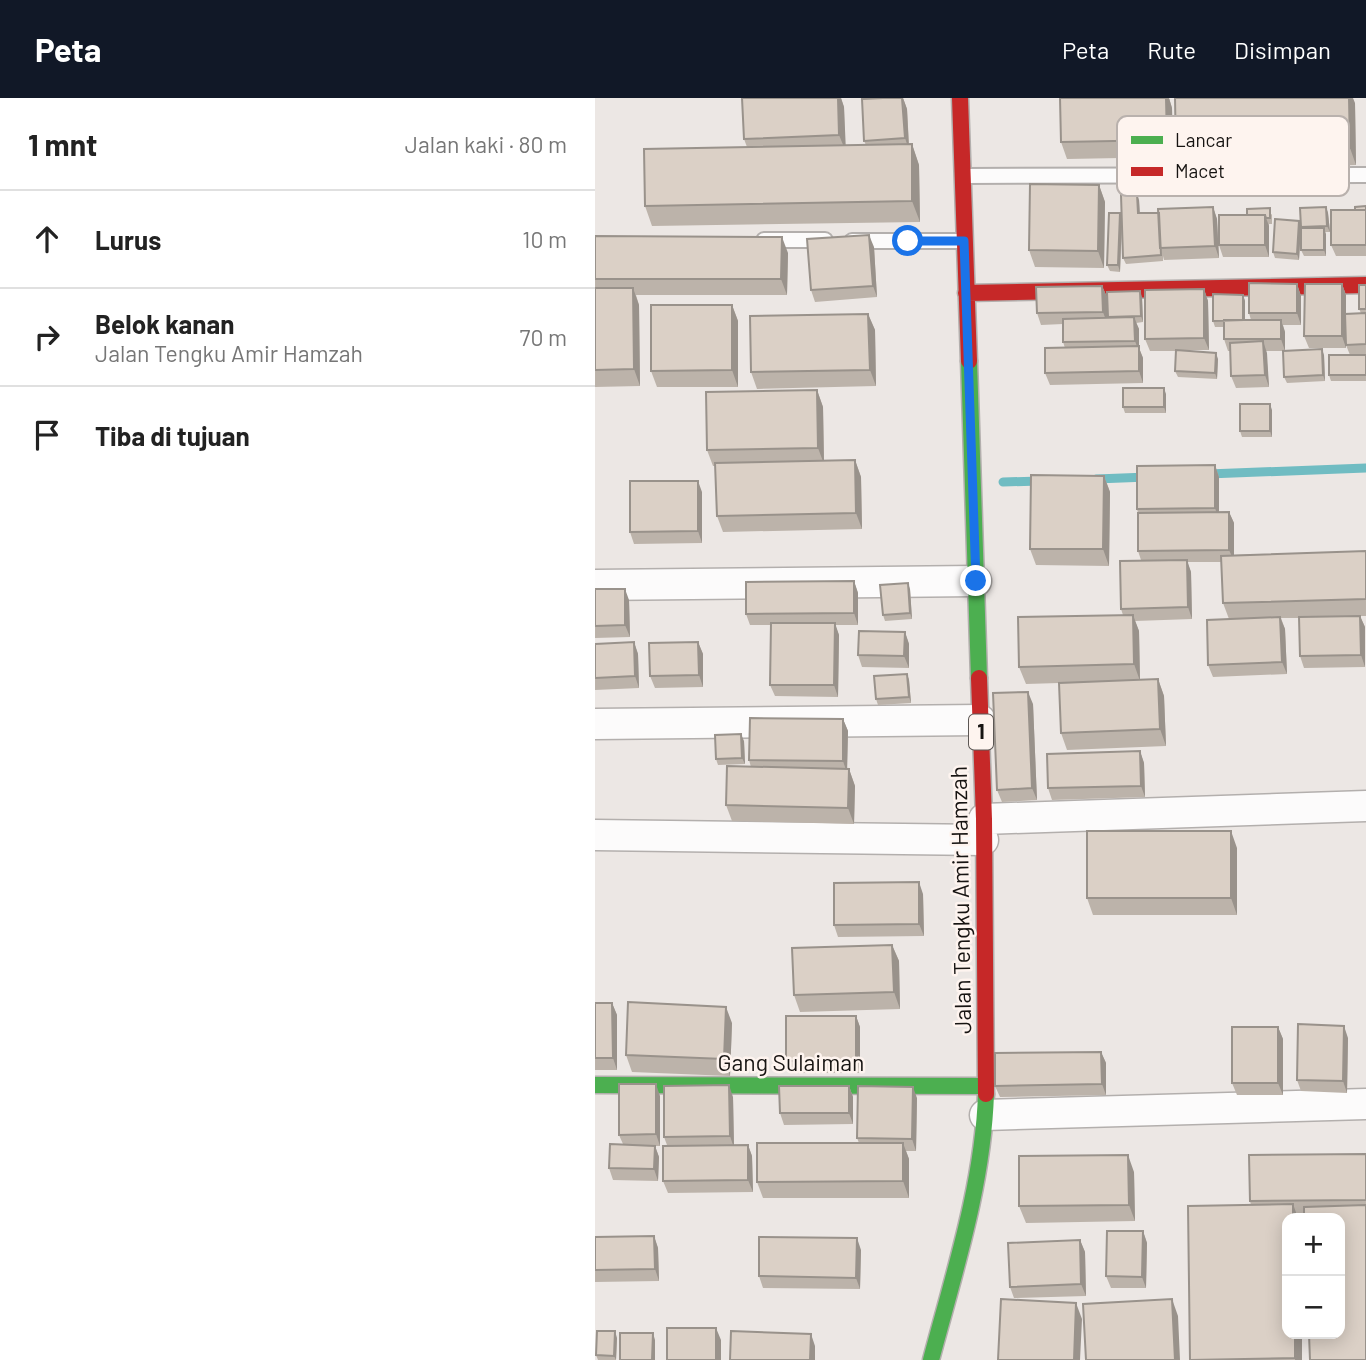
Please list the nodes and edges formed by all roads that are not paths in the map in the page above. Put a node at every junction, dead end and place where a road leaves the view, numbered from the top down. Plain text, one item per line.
1 (960, 98) edge
2 (962, 176) junction
3 (1117, 176) edge
4 (745, 240) edge
5 (964, 241) junction
6 (1366, 285) edge
7 (966, 293) junction
8 (976, 581) junction
9 (595, 585) edge
10 (980, 720) junction
11 (595, 723) edge
12 (1366, 806) edge
13 (983, 830) junction
14 (595, 835) edge
15 (595, 1085) edge
16 (986, 1086) junction
17 (1366, 1104) edge
18 (985, 1115) junction
19 (931, 1360) edge

1 - 2 main road, Jalan Tengku Amir Hamzah / 1
2 - 3 lane
2 - 5 main road, Jalan Tengku Amir Hamzah / 1
4 - 5 lane
5 - 7 main road, Jalan Tengku Amir Hamzah / 1
6 - 7 main road
7 - 8 main road, Jalan Tengku Amir Hamzah / 1
8 - 9 street
8 - 10 main road, Jalan Tengku Amir Hamzah / 1
10 - 11 street
10 - 13 main road, Jalan Tengku Amir Hamzah / 1
12 - 13 street
13 - 14 street
13 - 16 main road, Jalan Tengku Amir Hamzah / 1
15 - 16 main road, Gang Sulaiman
16 - 18 main road, Jalan Tengku Amir Hamzah / 1
17 - 18 street
18 - 19 main road, Jalan Tengku Amir Hamzah / 1

